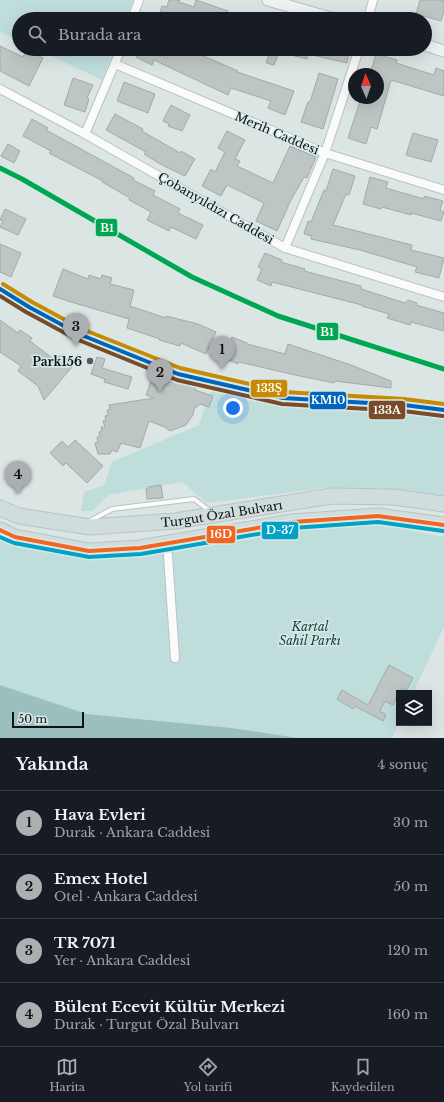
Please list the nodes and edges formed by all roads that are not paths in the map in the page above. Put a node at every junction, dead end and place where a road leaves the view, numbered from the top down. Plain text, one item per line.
1 (140, 0) edge
2 (268, 0) edge
3 (373, 0) edge
4 (135, 12) edge
5 (310, 12) edge
6 (370, 12) edge
7 (432, 47) edge
8 (444, 51) edge
9 (118, 56) edge
10 (357, 56) edge
11 (115, 64) junction
12 (0, 89) edge
13 (85, 134) junction
14 (325, 153) junction
15 (444, 190) edge
16 (285, 248) junction
17 (0, 289) edge
18 (444, 297) edge
19 (444, 410) edge
20 (444, 504) edge
21 (0, 508) edge
22 (444, 525) edge
23 (0, 530) edge
24 (168, 555) dead end
25 (175, 658) dead end

1 - 4 street
2 - 5 main road
3 - 6 street
7 - 8 main road
9 - 11 street
10 - 14 street
11 - 13 street
11 - 14 street, Merih Caddesi
12 - 13 street, Çobanyıldızı Caddesi
13 - 16 street, Çobanyıldızı Caddesi
14 - 15 street, Merih Caddesi
14 - 16 street
16 - 18 street, Çobanyıldızı Caddesi
17 - 19 main road
20 - 21 highway, Turgut Özal Bulvarı
22 - 23 highway, Turgut Özal Bulvarı
24 - 25 street

